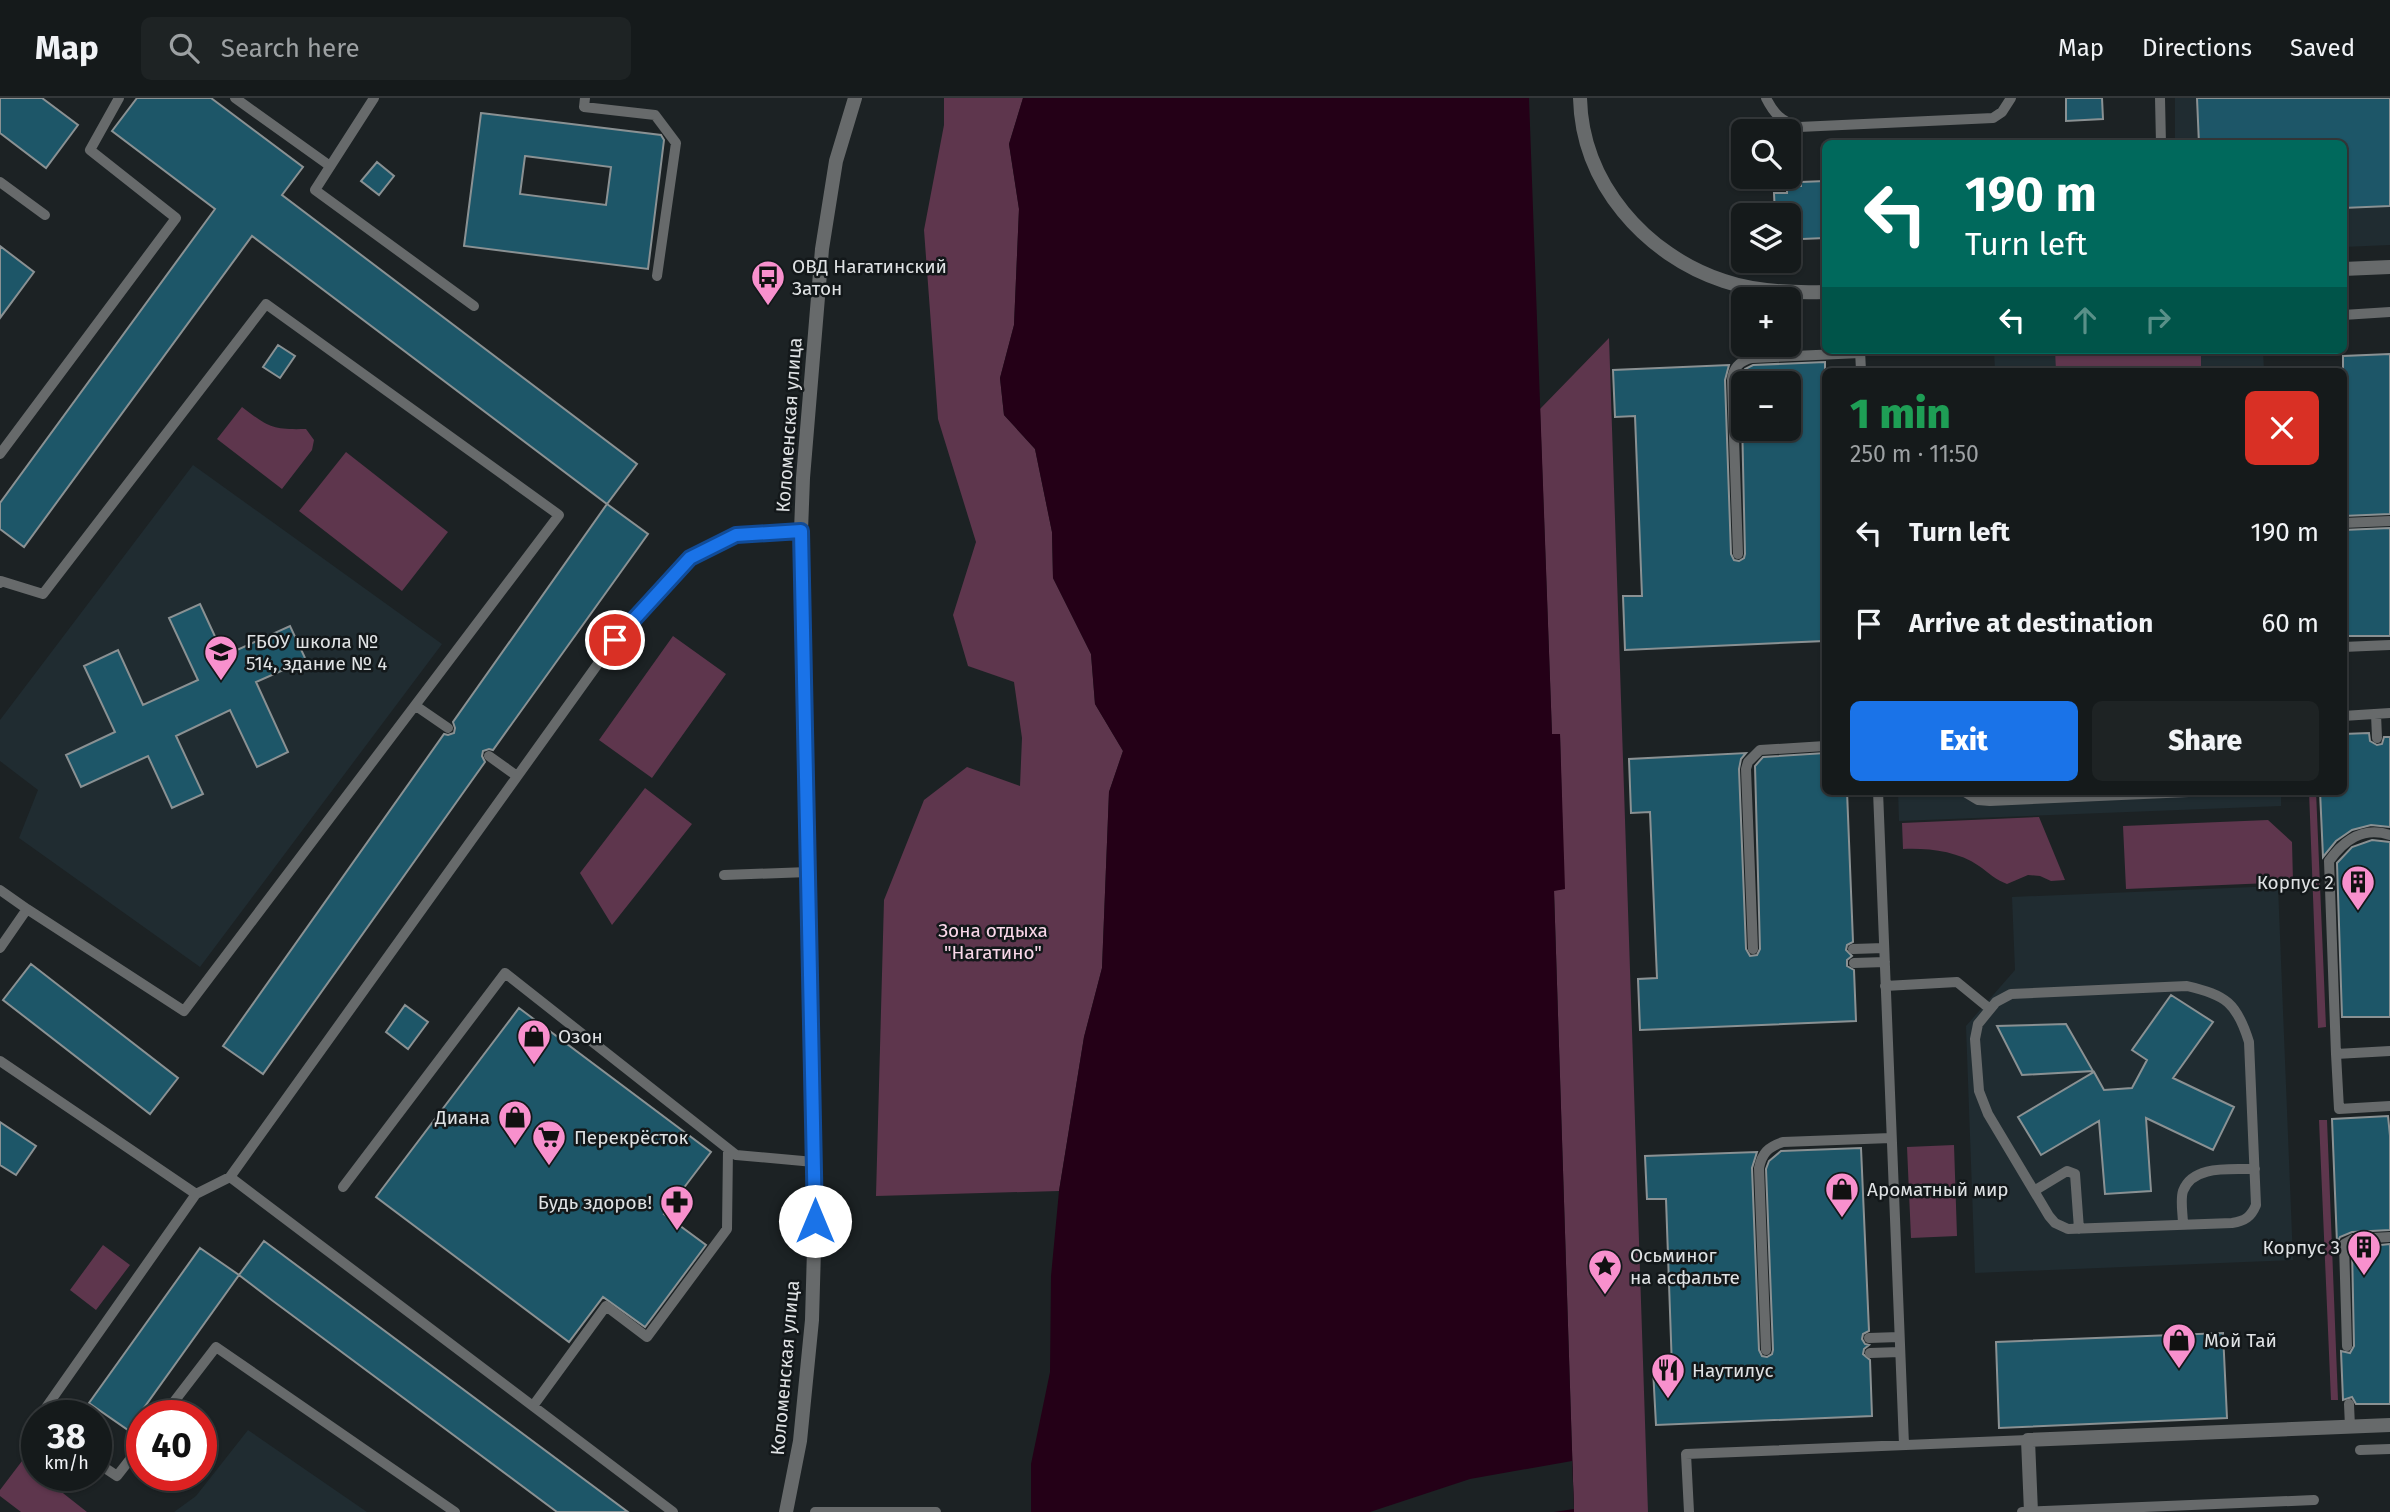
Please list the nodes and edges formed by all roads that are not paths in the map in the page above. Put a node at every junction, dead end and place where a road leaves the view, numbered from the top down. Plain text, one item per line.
1 (235, 98) edge
2 (374, 98) edge
3 (585, 98) edge
4 (855, 98) edge
5 (1580, 98) edge
6 (1766, 98) edge
7 (2011, 98) edge
8 (2160, 98) edge
9 (116, 99) edge
10 (2161, 140) edge
11 (330, 166) junction
12 (0, 182) edge
13 (45, 215) dead end
14 (2390, 267) edge
15 (2347, 269) edge
16 (657, 276) dead end
17 (1822, 292) edge
18 (474, 306) dead end
19 (2390, 312) edge
20 (2347, 314) edge
21 (1822, 353) edge
22 (0, 453) edge
23 (2390, 521) edge
24 (2347, 523) edge
25 (801, 531) junction
26 (1738, 554) dead end
27 (0, 583) edge
28 (2390, 645) edge
29 (2347, 647) edge
30 (416, 706) junction
31 (2390, 713) edge
32 (2376, 714) junction
33 (2347, 716) edge
34 (448, 728) dead end
35 (2377, 738) dead end
36 (1822, 746) edge
37 (489, 756) dead end
38 (517, 776) junction
39 (1878, 795) edge
40 (1970, 795) edge
41 (2131, 795) edge
42 (2390, 835) edge
43 (808, 872) junction
44 (724, 875) dead end
45 (0, 890) edge
46 (27, 909) junction
47 (0, 948) edge
48 (1884, 948) junction
49 (1753, 949) dead end
50 (1853, 949) dead end
51 (1885, 962) junction
52 (1854, 963) dead end
53 (1885, 986) junction
54 (1990, 1009) junction
55 (2390, 1052) edge
56 (2336, 1055) junction
57 (0, 1061) edge
58 (2390, 1106) edge
59 (1891, 1138) junction
60 (728, 1149) junction
61 (814, 1162) junction
62 (2255, 1169) junction
63 (230, 1177) junction
64 (343, 1187) dead end
65 (2034, 1191) junction
66 (196, 1194) junction
67 (2183, 1224) junction
68 (2079, 1229) junction
69 (2390, 1237) edge
70 (1899, 1337) junction
71 (1869, 1338) dead end
72 (2347, 1346) dead end
73 (1766, 1350) dead end
74 (1900, 1352) junction
75 (1870, 1353) dead end
76 (51, 1400) edge
77 (175, 1400) edge
78 (2349, 1405) dead end
79 (533, 1406) junction
80 (2390, 1425) edge
81 (2350, 1427) junction
82 (2028, 1440) junction
83 (1904, 1445) junction
84 (2390, 1449) edge
85 (2360, 1450) dead end
86 (126, 1464) edge
87 (112, 1473) edge
88 (2314, 1500) dead end
89 (455, 1512) edge
90 (673, 1512) edge
91 (786, 1512) edge
92 (815, 1512) edge
93 (936, 1512) edge
94 (1689, 1512) edge
95 (2022, 1512) edge
96 (2031, 1512) edge

1 - 11 lane
2 - 11 lane
3 - 16 lane
4 - 25 street, Коломенская улица
5 - 17 street
6 - 7 lane
8 - 10 lane
9 - 22 lane
11 - 18 lane
12 - 13 lane
14 - 15 street
19 - 20 lane
21 - 26 lane
23 - 24 lane
25 - 38 lane
25 - 43 street, Коломенская улица
27 - 30 lane
28 - 29 lane
30 - 34 lane
30 - 46 lane
31 - 32 lane
32 - 33 lane
32 - 35 lane
36 - 49 lane
37 - 38 lane
38 - 63 lane
39 - 48 lane
40 - 41 lane
42 - 56 lane
43 - 44 lane
43 - 61 street, Коломенская улица
45 - 46 lane
46 - 47 lane
48 - 50 lane
48 - 51 lane
51 - 52 lane
51 - 53 lane
53 - 54 lane
53 - 59 lane
54 - 62 lane
54 - 65 lane
55 - 56 lane
56 - 58 lane
57 - 66 lane
59 - 70 lane
59 - 73 lane
60 - 61 lane
60 - 64 lane
60 - 79 lane
61 - 91 street, Коломенская улица
62 - 67 lane
62 - 67 lane
63 - 66 lane
63 - 79 lane
65 - 68 lane
65 - 68 lane
66 - 76 lane
67 - 68 lane
69 - 72 lane
70 - 71 lane
70 - 74 lane
74 - 75 lane
74 - 83 lane
77 - 89 lane
78 - 81 lane
79 - 90 lane
80 - 81 street
81 - 82 street
82 - 83 lane
82 - 96 street
83 - 94 lane
84 - 85 lane
86 - 87 lane
88 - 96 lane
92 - 93 lane
95 - 96 lane

